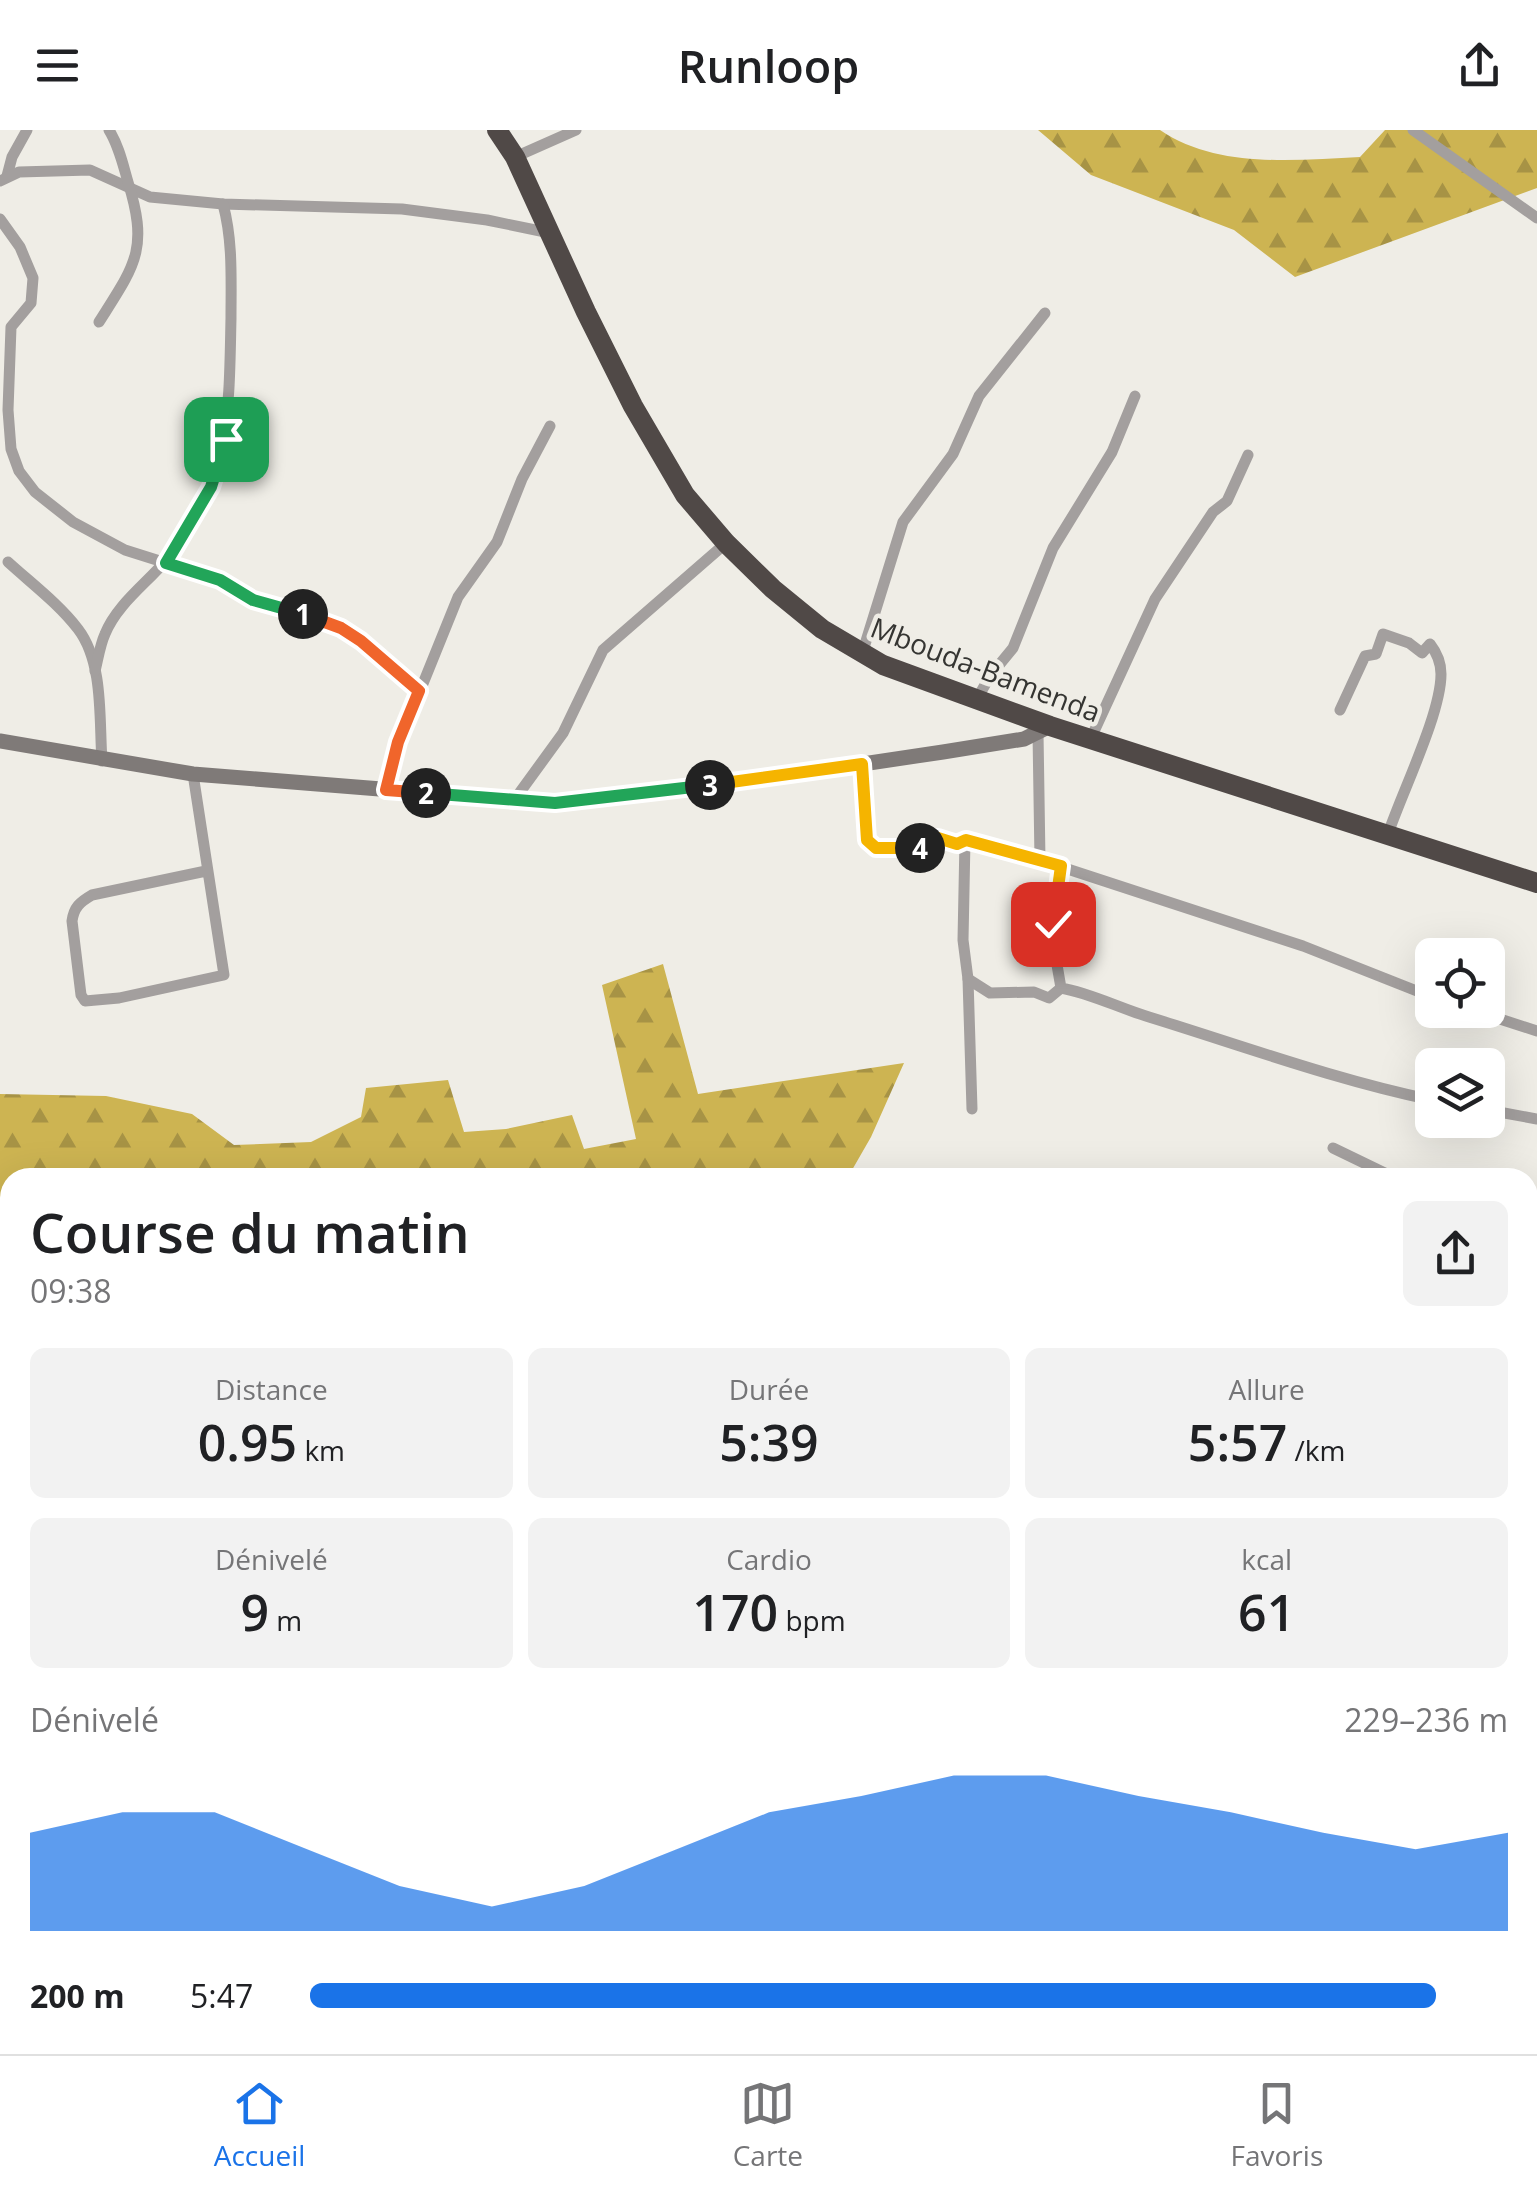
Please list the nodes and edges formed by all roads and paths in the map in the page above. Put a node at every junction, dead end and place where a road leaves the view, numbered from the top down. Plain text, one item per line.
1 (27, 130) edge
2 (110, 130) edge
3 (497, 130) edge
4 (576, 130) edge
5 (1413, 130) edge
6 (515, 157) junction
7 (3, 178) edge
8 (130, 189) junction
9 (223, 204) junction
10 (1537, 218) edge
11 (0, 219) edge
12 (550, 232) junction
13 (1045, 313) dead end
14 (99, 322) dead end
15 (1135, 396) dead end
16 (550, 426) dead end
17 (1248, 455) dead end
18 (726, 543) junction
19 (8, 562) dead end
20 (166, 563) junction
21 (862, 654) junction
22 (95, 671) junction
23 (419, 691) junction
24 (977, 699) junction
25 (1340, 710) dead end
26 (1044, 729) junction
27 (1091, 738) junction
28 (0, 741) edge
29 (102, 761) junction
30 (862, 764) junction
31 (193, 774) junction
32 (386, 790) junction
33 (514, 799) junction
34 (1388, 834) junction
35 (966, 840) junction
36 (1040, 860) junction
37 (1061, 866) junction
38 (206, 872) junction
39 (1537, 883) edge
40 (968, 979) junction
41 (1060, 988) junction
42 (1415, 990) edge
43 (1505, 1020) edge
44 (1537, 1030) edge
45 (1415, 1096) edge
46 (972, 1109) dead end
47 (1505, 1113) edge
48 (1537, 1118) edge
49 (1334, 1148) dead end
50 (1375, 1168) edge

1 - 7 street
2 - 8 street
3 - 6 highway, Mbouda-Bamenda
4 - 6 street
5 - 10 street
6 - 12 highway, Mbouda-Bamenda
7 - 8 street
8 - 9 street
8 - 14 street
9 - 12 street
9 - 20 street
11 - 20 street
12 - 18 highway, Mbouda-Bamenda
13 - 21 street
15 - 24 street
16 - 23 street
17 - 27 street
18 - 21 highway, Mbouda-Bamenda
18 - 33 street
19 - 22 street
20 - 22 street
20 - 23 street
21 - 24 highway, Mbouda-Bamenda
22 - 29 street
23 - 32 street
24 - 26 highway, Mbouda-Bamenda
25 - 34 street
26 - 27 highway, Mbouda-Bamenda
26 - 30 street
26 - 36 street
27 - 34 highway, Mbouda-Bamenda
28 - 29 street
29 - 31 street
30 - 33 street
30 - 35 street
31 - 32 street
31 - 38 street
32 - 33 street
34 - 39 highway, Mbouda-Bamenda
35 - 36 street
35 - 40 street
36 - 37 street
37 - 41 street
37 - 42 street
38 - 38 street
40 - 41 street
40 - 46 street
41 - 45 street
43 - 44 street
47 - 48 street
49 - 50 street

